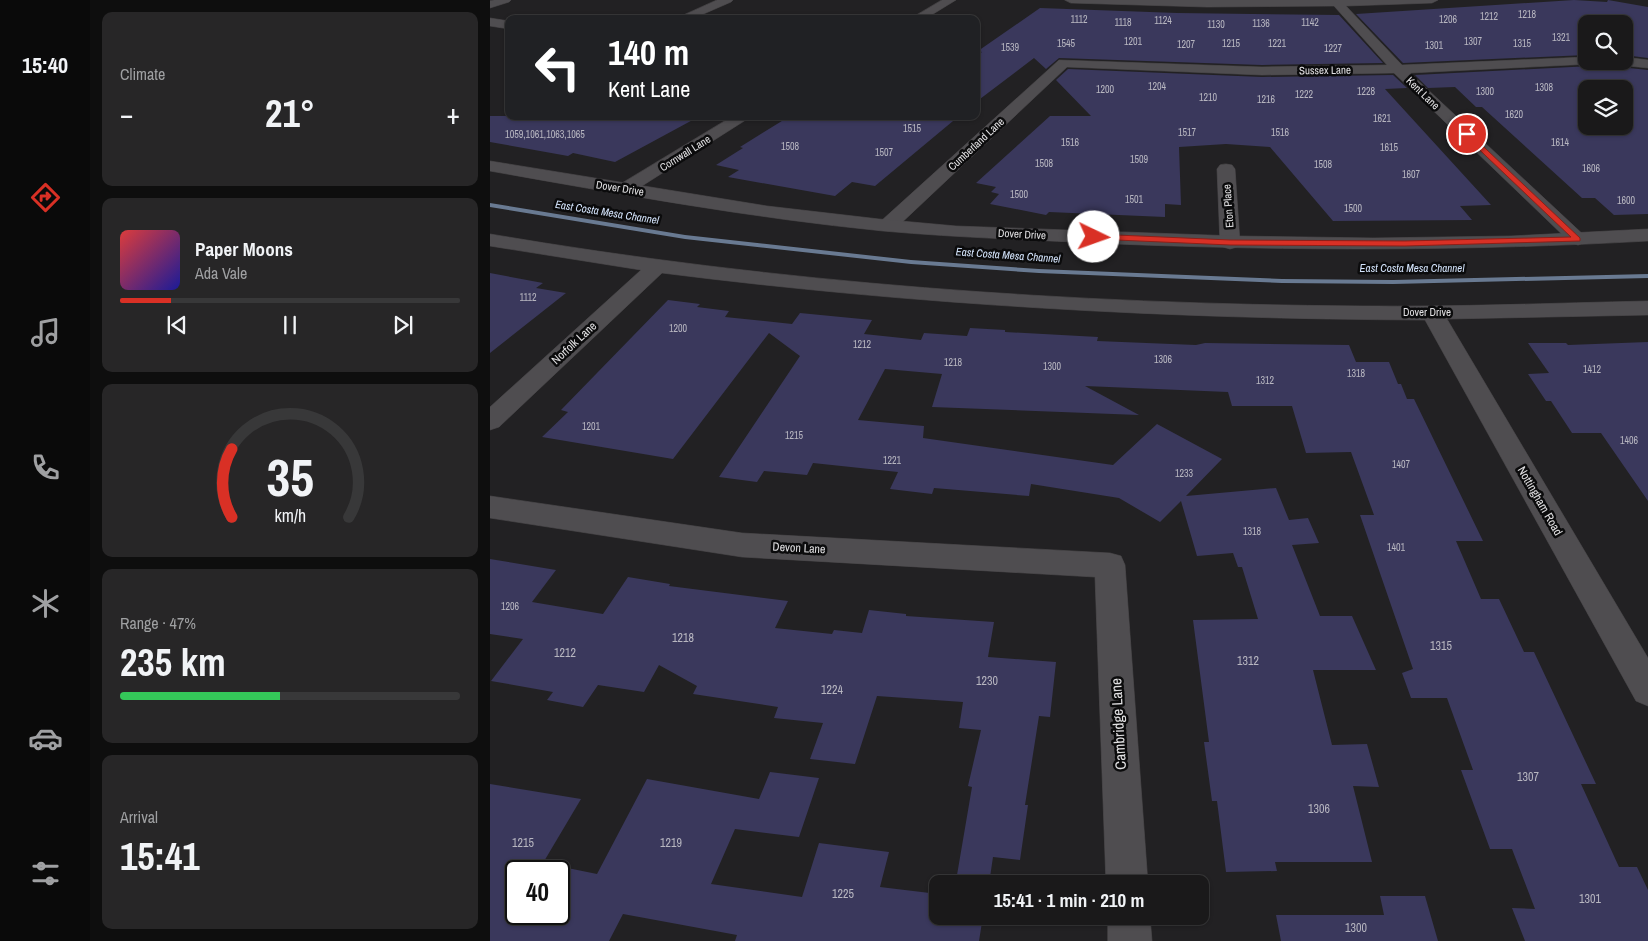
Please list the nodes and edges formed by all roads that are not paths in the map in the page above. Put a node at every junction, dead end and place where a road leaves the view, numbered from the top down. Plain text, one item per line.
1 (505, 0) edge
2 (727, 0) edge
3 (950, 0) edge
4 (1071, 0) edge
5 (1432, 0) edge
6 (1338, 4) junction
7 (490, 5) edge
8 (691, 15) edge
9 (923, 15) edge
10 (490, 22) edge
11 (505, 24) edge
12 (1578, 60) edge
13 (1633, 62) edge
14 (1064, 64) joint
15 (1648, 64) edge
16 (1398, 69) junction
17 (738, 120) edge
18 (490, 166) edge
19 (1226, 169) dead end
20 (625, 190) junction
21 (888, 225) junction
22 (1648, 235) edge
23 (1578, 239) junction
24 (490, 240) edge
25 (1230, 243) junction
26 (658, 265) junction
27 (1648, 308) edge
28 (1432, 313) junction
29 (490, 421) edge
30 (490, 506) edge
31 (1110, 565) joint
32 (1648, 690) edge
33 (1127, 875) edge
34 (1129, 925) edge
35 (1130, 941) edge

1 - 7 street
2 - 8 street
3 - 9 street
4 - 6 street
5 - 6 street
6 - 16 street, Kent Lane
10 - 11 street
12 - 16 street, Sussex Lane
13 - 15 street
14 - 16 street, Sussex Lane
14 - 21 street, Cumberland Lane
16 - 23 street, Kent Lane
17 - 20 street, Cornwall Lane
18 - 20 street, Dover Drive
19 - 25 street, Eton Place
20 - 21 street, Dover Drive
21 - 25 street, Dover Drive
22 - 23 street, Dover Drive
23 - 25 street, Dover Drive
24 - 26 street, Dover Drive
26 - 28 street, Dover Drive
26 - 29 street, Norfolk Lane
27 - 28 street, Dover Drive
28 - 32 street, Nottingham Road
30 - 31 street, Devon Lane
31 - 33 street, Cambridge Lane
34 - 35 street

